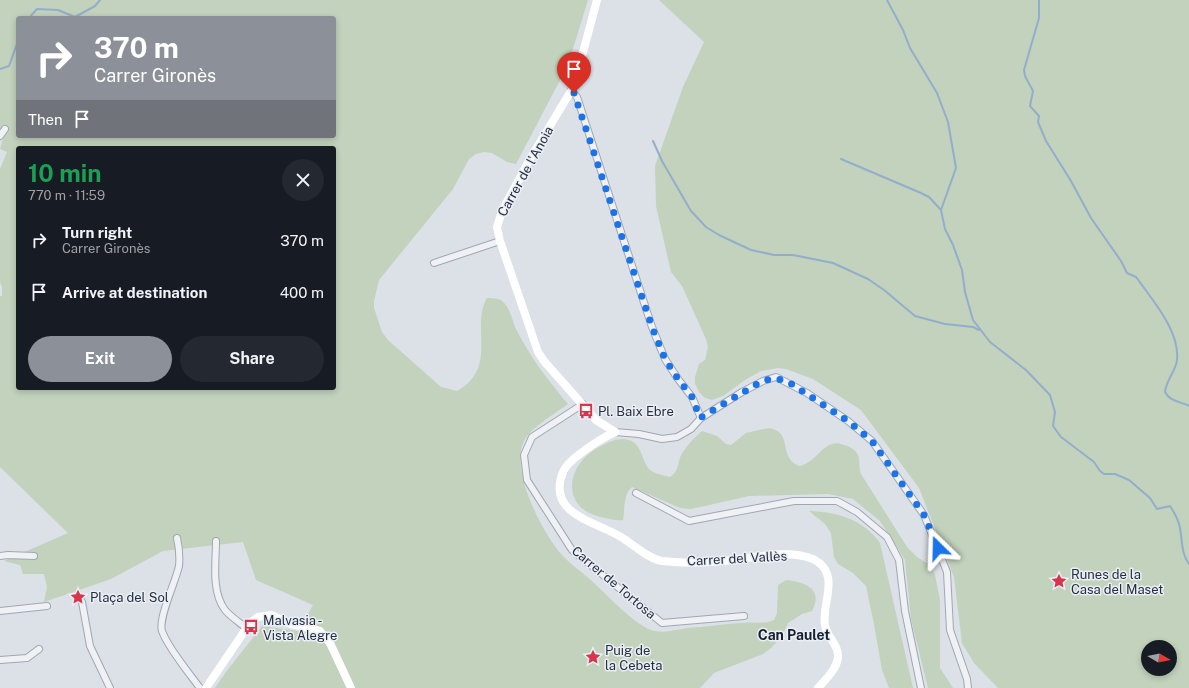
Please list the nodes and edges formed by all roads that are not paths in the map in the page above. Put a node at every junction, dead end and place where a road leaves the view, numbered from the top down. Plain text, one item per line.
1 (597, 0) edge
2 (571, 90) junction
3 (5, 129) dead end
4 (0, 136) edge
5 (500, 241) junction
6 (434, 263) dead end
7 (583, 404) junction
8 (700, 418) junction
9 (596, 420) junction
10 (615, 432) junction
11 (597, 442) junction
12 (636, 493) dead end
13 (177, 538) dead end
14 (216, 540) dead end
15 (34, 556) dead end
16 (0, 558) edge
17 (78, 595) dead end
18 (47, 606) dead end
19 (0, 611) edge
20 (744, 616) dead end
21 (246, 628) junction
22 (39, 649) dead end
23 (0, 660) edge
24 (110, 688) edge
25 (200, 688) edge
26 (206, 688) edge
27 (351, 688) edge
28 (818, 688) edge
29 (922, 688) edge
30 (968, 688) edge

1 - 2 street, Carrer de l'Anoia
2 - 5 street, Carrer de l'Anoia
2 - 8 street
3 - 4 street
5 - 6 street
5 - 7 street, Carrer de l'Anoia
7 - 9 street, Carrer de l'Anoia
7 - 20 street, Carrer de Tortosa
8 - 10 street
8 - 30 street
9 - 10 street, Carrer de l'Anoia
9 - 11 street
10 - 11 street, Carrer del Vallès
11 - 28 street, Carrer del Vallès
12 - 29 street
13 - 25 street
14 - 21 street
15 - 16 street
17 - 24 street
18 - 19 street
21 - 26 street
21 - 27 street
22 - 23 street

